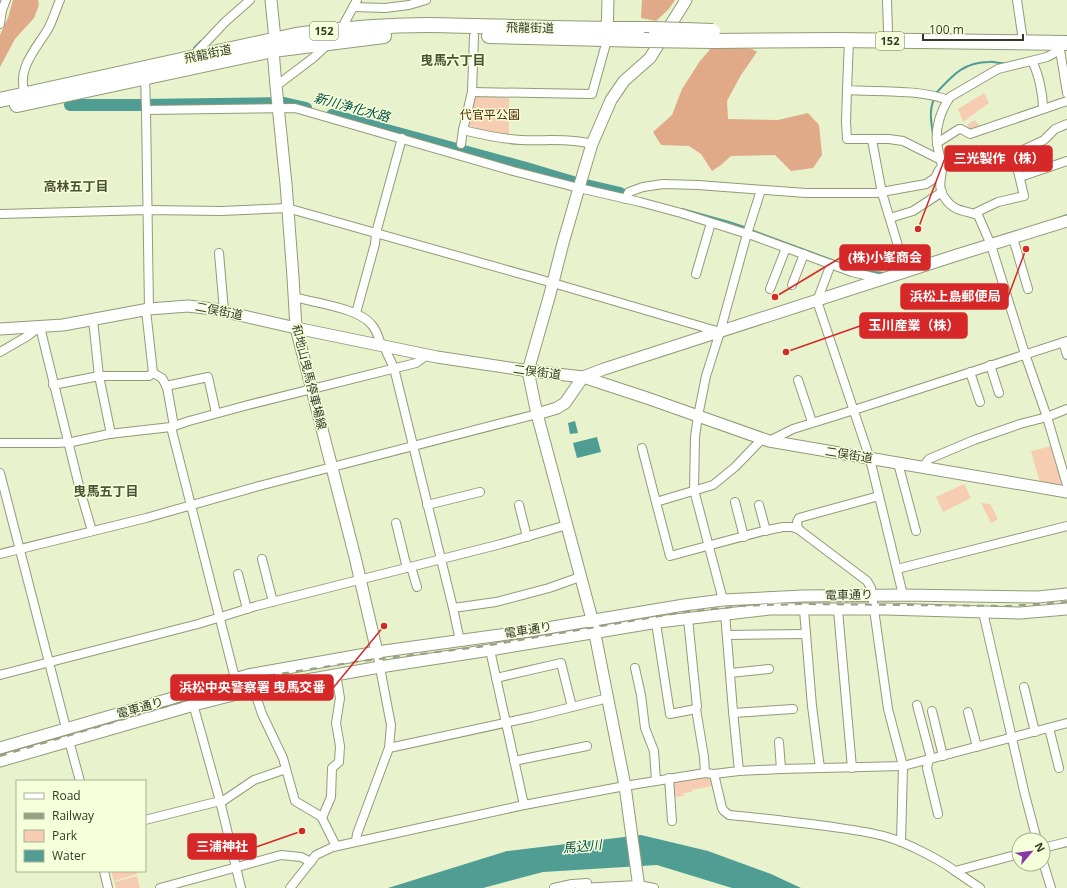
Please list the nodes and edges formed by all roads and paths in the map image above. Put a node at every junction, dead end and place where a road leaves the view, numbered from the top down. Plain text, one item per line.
1 (6, 0) edge
2 (60, 0) edge
3 (250, 0) edge
4 (271, 0) edge
5 (426, 0) edge
6 (608, 0) edge
7 (686, 0) edge
8 (887, 0) edge
9 (1017, 0) edge
10 (355, 3) edge
11 (0, 24) edge
12 (342, 29) junction
13 (888, 32) junction
14 (1022, 34) junction
15 (607, 35) junction
16 (474, 36) junction
17 (713, 36) junction
18 (849, 40) junction
19 (331, 42) junction
20 (1064, 43) edge
21 (274, 44) junction
22 (191, 57) junction
23 (1032, 61) junction
24 (146, 73) junction
25 (276, 86) junction
26 (847, 90) junction
27 (472, 92) junction
28 (1067, 93) edge
29 (25, 94) junction
30 (0, 100) edge
31 (948, 100) junction
32 (1067, 101) edge
33 (278, 104) junction
34 (0, 109) edge
35 (1043, 109) junction
36 (146, 110) junction
37 (1067, 124) edge
38 (463, 130) junction
39 (402, 138) junction
40 (872, 140) junction
41 (937, 142) junction
42 (461, 144) dead end
43 (592, 144) junction
44 (1067, 161) edge
45 (941, 162) junction
46 (1020, 177) junction
47 (580, 185) junction
48 (761, 190) junction
49 (882, 192) junction
50 (942, 192) junction
51 (626, 195) junction
52 (287, 208) junction
53 (148, 210) junction
54 (0, 214) edge
55 (975, 214) junction
56 (890, 218) junction
57 (1067, 221) edge
58 (711, 223) junction
59 (748, 231) junction
60 (376, 233) junction
61 (1013, 238) junction
62 (990, 242) junction
63 (786, 248) junction
64 (219, 252) dead end
65 (804, 254) junction
66 (831, 264) junction
67 (906, 269) junction
68 (696, 274) dead end
69 (882, 280) junction
70 (553, 283) junction
71 (792, 285) dead end
72 (770, 288) dead end
73 (1028, 289) dead end
74 (294, 297) junction
75 (817, 301) junction
76 (148, 309) junction
77 (224, 311) junction
78 (356, 313) junction
79 (93, 320) junction
80 (40, 327) junction
81 (296, 328) junction
82 (0, 329) edge
83 (720, 332) junction
84 (1065, 341) edge
85 (383, 346) junction
86 (0, 352) edge
87 (1025, 354) junction
88 (427, 355) junction
89 (1067, 355) edge
90 (990, 365) junction
91 (394, 368) junction
92 (528, 370) junction
93 (970, 372) junction
94 (153, 373) junction
95 (99, 376) junction
96 (583, 377) junction
97 (798, 380) dead end
98 (53, 385) junction
99 (166, 386) junction
100 (311, 388) junction
101 (999, 393) dead end
102 (980, 402) dead end
103 (1067, 409) edge
104 (854, 410) junction
105 (216, 414) junction
106 (537, 414) junction
107 (698, 416) junction
108 (1047, 417) junction
109 (812, 422) junction
110 (172, 427) junction
111 (111, 434) junction
112 (765, 440) junction
113 (68, 442) junction
114 (0, 443) edge
115 (412, 446) junction
116 (642, 448) dead end
117 (870, 458) junction
118 (898, 463) junction
119 (332, 467) junction
120 (922, 468) junction
121 (0, 473) edge
122 (1067, 485) edge
123 (694, 490) junction
124 (480, 492) dead end
125 (1067, 492) edge
126 (879, 496) junction
127 (656, 502) junction
128 (735, 502) dead end
129 (191, 505) junction
130 (427, 505) junction
131 (519, 505) dead end
132 (759, 505) dead end
133 (396, 523) dead end
134 (567, 525) junction
135 (1067, 526) edge
136 (798, 529) junction
137 (92, 531) junction
138 (766, 531) junction
139 (916, 531) dead end
140 (744, 536) junction
141 (527, 537) junction
142 (709, 546) junction
143 (20, 549) junction
144 (0, 554) edge
145 (262, 559) dead end
146 (441, 559) junction
147 (409, 568) junction
148 (897, 569) junction
149 (238, 574) dead end
150 (580, 577) junction
151 (360, 580) junction
152 (417, 587) dead end
153 (1067, 594) edge
154 (872, 595) junction
155 (903, 595) junction
156 (723, 600) junction
157 (273, 602) junction
158 (453, 608) junction
159 (247, 609) junction
160 (873, 609) junction
161 (1067, 609) edge
162 (804, 610) junction
163 (838, 610) junction
164 (983, 612) junction
165 (725, 614) junction
166 (220, 617) junction
167 (592, 619) junction
168 (688, 619) junction
169 (656, 622) junction
170 (594, 632) junction
171 (806, 634) junction
172 (727, 635) junction
173 (460, 641) junction
174 (490, 650) junction
175 (377, 652) junction
176 (49, 662) junction
177 (380, 667) junction
178 (635, 668) dead end
179 (769, 669) dead end
180 (730, 673) junction
181 (0, 675) edge
182 (235, 678) junction
183 (496, 678) junction
184 (337, 680) dead end
185 (1024, 686) dead end
186 (254, 690) junction
187 (190, 693) junction
188 (608, 698) junction
189 (194, 705) junction
190 (918, 705) dead end
191 (572, 707) junction
192 (696, 709) junction
193 (793, 709) dead end
194 (932, 711) dead end
195 (968, 712) dead end
196 (733, 713) junction
197 (506, 723) junction
198 (1067, 723) edge
199 (66, 728) junction
200 (1049, 728) junction
201 (1035, 732) junction
202 (1012, 738) junction
203 (69, 741) junction
204 (779, 742) dead end
205 (587, 746) dead end
206 (977, 747) junction
207 (0, 748) edge
208 (389, 748) junction
209 (943, 756) junction
210 (930, 759) junction
211 (0, 761) edge
212 (514, 761) junction
213 (903, 766) junction
214 (820, 768) junction
215 (852, 768) junction
216 (1059, 768) dead end
217 (286, 769) junction
218 (781, 769) junction
219 (739, 770) junction
220 (705, 773) junction
221 (714, 774) junction
222 (669, 778) junction
223 (80, 780) edge
224 (656, 780) junction
225 (625, 786) junction
226 (220, 802) junction
227 (524, 806) junction
228 (938, 814) dead end
229 (322, 817) junction
230 (146, 820) edge
231 (672, 821) dead end
232 (1035, 832) edge
233 (356, 841) junction
234 (901, 842) junction
235 (1067, 842) edge
236 (336, 846) junction
237 (1051, 846) edge
238 (1011, 856) edge
239 (311, 862) junction
240 (236, 867) junction
241 (955, 871) junction
242 (104, 872) edge
243 (1046, 872) edge
244 (639, 884) edge
245 (608, 886) junction
246 (108, 888) edge
247 (160, 888) edge
248 (241, 888) edge
249 (290, 888) edge
250 (554, 888) edge
251 (580, 888) edge
252 (654, 888) edge
253 (980, 888) edge
254 (1051, 888) edge

1 - 11 street
2 - 29 street
3 - 22 street
4 - 21 street, 和地山曳馬停車場線
5 - 10 street
6 - 15 street
7 - 43 street
8 - 13 street
9 - 14 street
10 - 12 street
12 - 15 highway, 飛龍街道 / 152
12 - 19 street
12 - 21 highway, 飛龍街道 / 152
13 - 14 highway, 飛龍街道 / 152
13 - 17 highway, 飛龍街道 / 152
14 - 20 highway, 飛龍街道 / 152
15 - 16 highway, 飛龍街道 / 152
15 - 17 highway, 飛龍街道 / 152, bridge
15 - 17 highway, 飛龍街道 / 152, bridge
15 - 27 street
16 - 19 highway, 飛龍街道 / 152
16 - 27 street
17 - 18 highway, 飛龍街道 / 152
18 - 20 highway, 飛龍街道 / 152
18 - 26 street
19 - 21 highway, 飛龍街道 / 152
19 - 25 street
20 - 23 street
20 - 28 street
21 - 22 highway, 飛龍街道 / 152
21 - 24 highway, 飛龍街道 / 152
21 - 25 street, 和地山曳馬停車場線
22 - 24 highway, 飛龍街道 / 152
23 - 31 street
23 - 35 street
24 - 29 highway, 飛龍街道 / 152
24 - 34 highway, 飛龍街道 / 152
24 - 36 street
25 - 33 street, 和地山曳馬停車場線
26 - 31 street
26 - 40 street
27 - 38 street
29 - 30 highway, 飛龍街道 / 152
31 - 41 street
32 - 35 street
33 - 36 street
33 - 39 street
33 - 52 street, 和地山曳馬停車場線
35 - 41 street
36 - 53 street
37 - 46 street
38 - 42 street
38 - 43 street
39 - 47 street
39 - 60 street
40 - 45 street
40 - 49 street
41 - 45 street
43 - 47 street
44 - 46 street
45 - 49 street
45 - 50 street
46 - 55 street
47 - 51 street
47 - 70 street
48 - 49 street
48 - 51 street
48 - 59 street
49 - 56 street
50 - 55 street
50 - 56 street
51 - 58 street
52 - 53 street
52 - 60 street
52 - 74 street, 和地山曳馬停車場線
53 - 54 street
53 - 76 street
55 - 62 street
56 - 67 street
57 - 61 street
58 - 59 street
58 - 68 street
59 - 63 street
59 - 83 street
60 - 70 street
60 - 78 street
61 - 62 street
61 - 73 street
62 - 67 street
62 - 87 street
63 - 65 street
63 - 72 street
64 - 77 street
65 - 66 street
65 - 71 street
66 - 69 street
66 - 75 street
67 - 69 street
69 - 75 street
70 - 83 street
70 - 92 street
74 - 78 street
74 - 81 street, 和地山曳馬停車場線
75 - 83 street
75 - 104 street
76 - 77 street, 二俣街道
76 - 79 street, 二俣街道
76 - 94 street
77 - 81 street, 二俣街道
78 - 85 street
79 - 80 street, 二俣街道
79 - 95 street
80 - 82 street, 二俣街道
80 - 86 street
80 - 98 street
81 - 85 street, 二俣街道
81 - 100 street, 和地山曳馬停車場線
83 - 96 street
83 - 107 street
84 - 87 street
84 - 89 street
85 - 88 street, 二俣街道
85 - 91 street
87 - 90 street
87 - 108 street
88 - 91 street
88 - 92 street, 二俣街道
90 - 93 street
90 - 101 street
91 - 100 street
91 - 115 street
92 - 96 street, 二俣街道
92 - 106 street
93 - 102 street
93 - 104 street
94 - 95 street
94 - 99 street
95 - 98 street
95 - 111 street
96 - 106 street
96 - 107 street, 二俣街道
97 - 109 street
98 - 113 street
99 - 105 street
99 - 110 street
100 - 105 street
100 - 119 street, 和地山曳馬停車場線
103 - 108 street
104 - 109 street
104 - 117 street
105 - 110 street
106 - 115 street
106 - 134 street
107 - 112 street, 二俣街道
107 - 123 street
108 - 120 street
108 - 122 street
109 - 112 street
110 - 111 street
110 - 129 street
111 - 113 street
112 - 117 street, 二俣街道
112 - 123 street
113 - 114 street
113 - 137 street
115 - 119 street
115 - 130 street
116 - 127 street
117 - 118 street, 二俣街道
117 - 126 street
118 - 120 street, 二俣街道
118 - 139 street
119 - 129 street
119 - 151 street, 和地山曳馬停車場線
120 - 125 street, 二俣街道
121 - 143 street
123 - 127 street
123 - 142 street
124 - 130 street
126 - 136 street
126 - 148 street
127 - 142 street
128 - 140 street
129 - 137 street
129 - 166 street
130 - 146 street
131 - 141 street
132 - 138 street
133 - 147 street
134 - 141 street
134 - 150 street
135 - 148 street
136 - 138 street
136 - 154 street
137 - 143 street
138 - 140 street
140 - 142 street
141 - 146 street
142 - 156 street
143 - 144 street
143 - 176 street
145 - 157 street
146 - 147 street
146 - 158 street
147 - 151 street
147 - 152 street
148 - 155 street
149 - 159 street
150 - 158 street
150 - 167 street
151 - 157 street
151 - 175 street, 和地山曳馬停車場線
153 - 155 street, 電車通り
154 - 155 street, 電車通り
154 - 156 street, 電車通り
154 - 160 street
156 - 167 street, 電車通り
157 - 159 street
158 - 173 street
159 - 166 street
160 - 163 street, 電車通り
160 - 164 street, 電車通り
160 - 213 street
161 - 164 street, 電車通り
162 - 163 street, 電車通り
162 - 165 street, 電車通り
162 - 171 street
163 - 215 street
164 - 202 street
165 - 168 street, 電車通り
165 - 172 street
166 - 176 street
166 - 182 street
167 - 170 street
167 - 173 street, 電車通り
168 - 169 street, 電車通り
168 - 192 street
169 - 170 street, 電車通り
169 - 192 street
170 - 174 street, 電車通り
170 - 188 street
171 - 172 street
171 - 214 street
172 - 180 street
173 - 175 street, 電車通り
174 - 177 street, 電車通り
174 - 183 street
175 - 177 street
175 - 182 street, 電車通り
176 - 181 street
176 - 199 street
177 - 186 street, 電車通り
177 - 208 street
178 - 224 street
179 - 180 street
180 - 196 street
182 - 187 street, 電車通り
183 - 191 street
183 - 197 street
184 - 229 street
185 - 201 street
186 - 189 street, 電車通り
186 - 217 street
187 - 189 street
187 - 199 street, 電車通り
188 - 191 street
188 - 225 street
189 - 203 street, 電車通り
189 - 226 street
190 - 210 street
191 - 197 street
192 - 220 street
193 - 196 street
194 - 209 street
195 - 206 street
196 - 219 street
197 - 208 street
197 - 212 street
198 - 200 street
199 - 207 street, 電車通り
200 - 201 street
200 - 216 street
201 - 202 street
202 - 206 street
202 - 232 street
203 - 211 street, 電車通り
203 - 223 street
204 - 218 street
205 - 212 street
206 - 209 street
208 - 233 street
209 - 210 street
210 - 213 street
210 - 228 street
212 - 227 street
213 - 215 street
213 - 234 street
214 - 215 street
214 - 218 street
217 - 226 street
217 - 229 street
218 - 219 street
219 - 221 street
220 - 221 street
220 - 222 street
221 - 234 street
222 - 224 street
222 - 231 street
224 - 225 street
225 - 227 street
225 - 244 street
226 - 230 street
226 - 240 street
227 - 233 street
229 - 236 street
233 - 236 street
234 - 241 street
235 - 237 street
236 - 239 street
238 - 241 street
239 - 240 street
239 - 249 street
240 - 247 street
240 - 248 street
241 - 253 street
242 - 246 street
243 - 254 street
244 - 245 street
244 - 252 street
245 - 250 street
245 - 251 street

